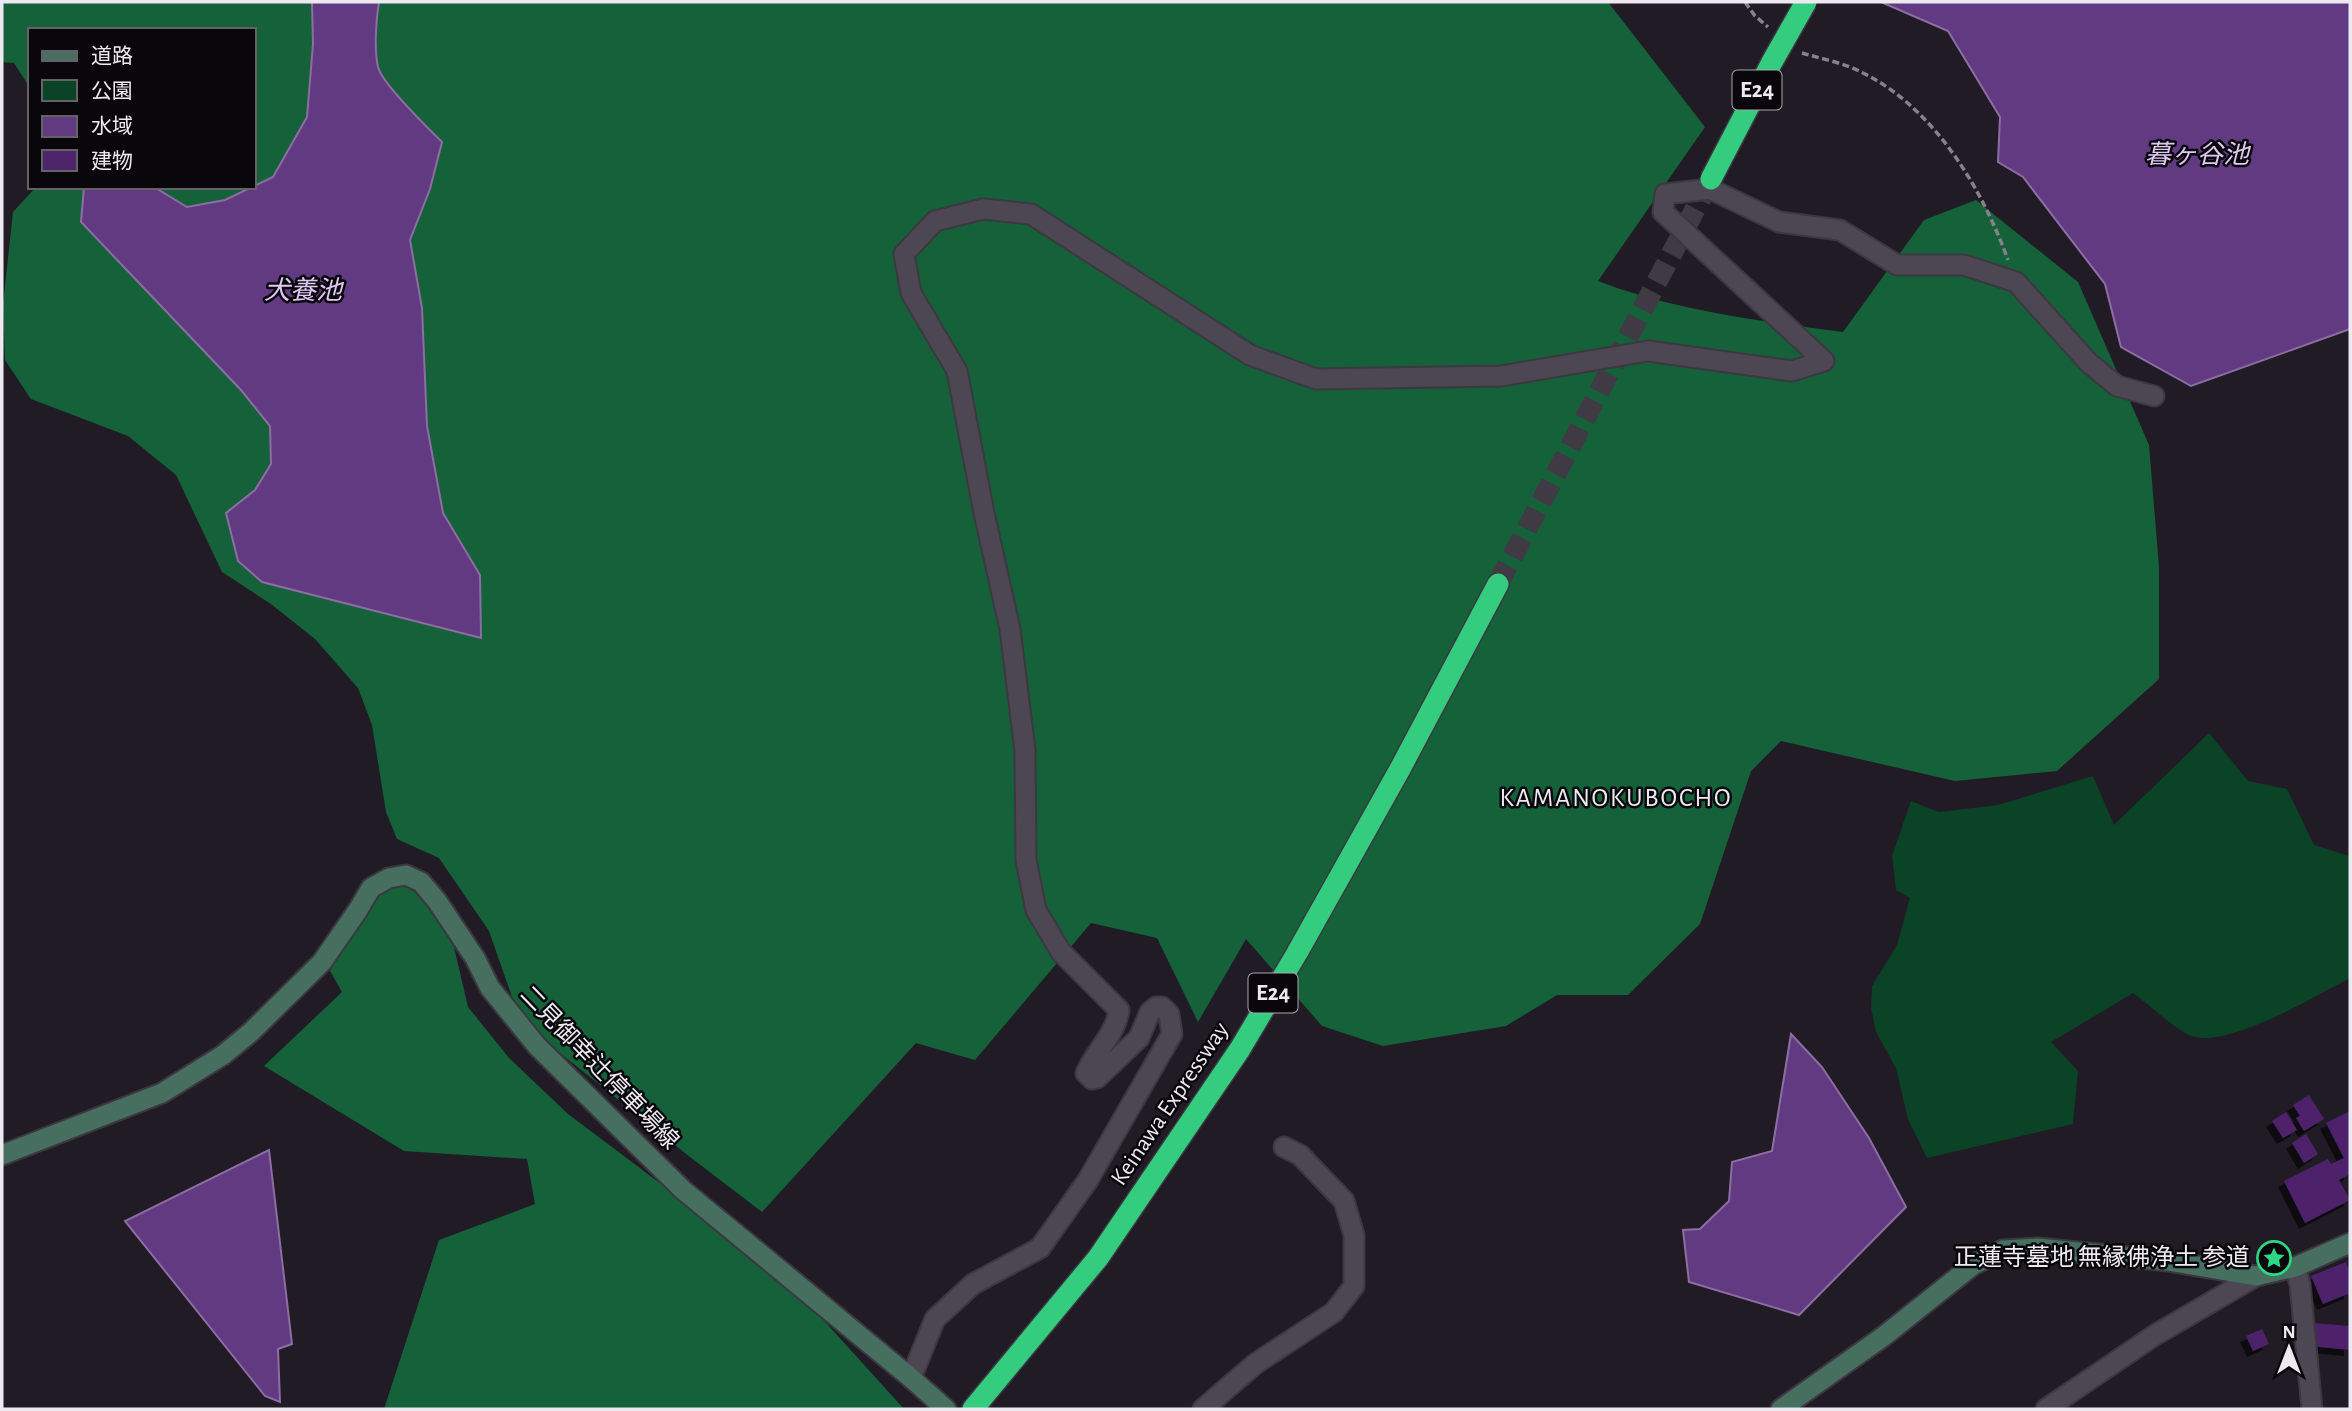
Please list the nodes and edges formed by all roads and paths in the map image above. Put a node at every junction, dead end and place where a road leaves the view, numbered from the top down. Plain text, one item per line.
1 (1745, 2) edge
2 (1807, 2) edge
3 (1773, 30) dead end
4 (1799, 52) dead end
5 (1711, 179) tunnel mouth
6 (2016, 282) junction
7 (2154, 396) dead end
8 (1498, 584) tunnel mouth
9 (1284, 1147) dead end
10 (2, 1155) edge
11 (2350, 1243) edge
12 (2295, 1267) junction
13 (2256, 1276) junction
14 (911, 1378) junction
15 (976, 1407) edge
16 (946, 1409) edge
17 (1203, 1409) edge
18 (1781, 1409) edge
19 (2046, 1409) edge
20 (2312, 1409) edge

1 - 3 path
2 - 5 highway, E24, bridge
4 - 6 path
6 - 7 street
6 - 14 street
8 - 15 highway, Keinawa Expressway / E24
9 - 17 street
10 - 14 main road, 二見御幸辻停車場線
11 - 12 main road
12 - 13 main road
12 - 20 street
13 - 18 main road
13 - 19 street
14 - 16 main road, 二見御幸辻停車場線

